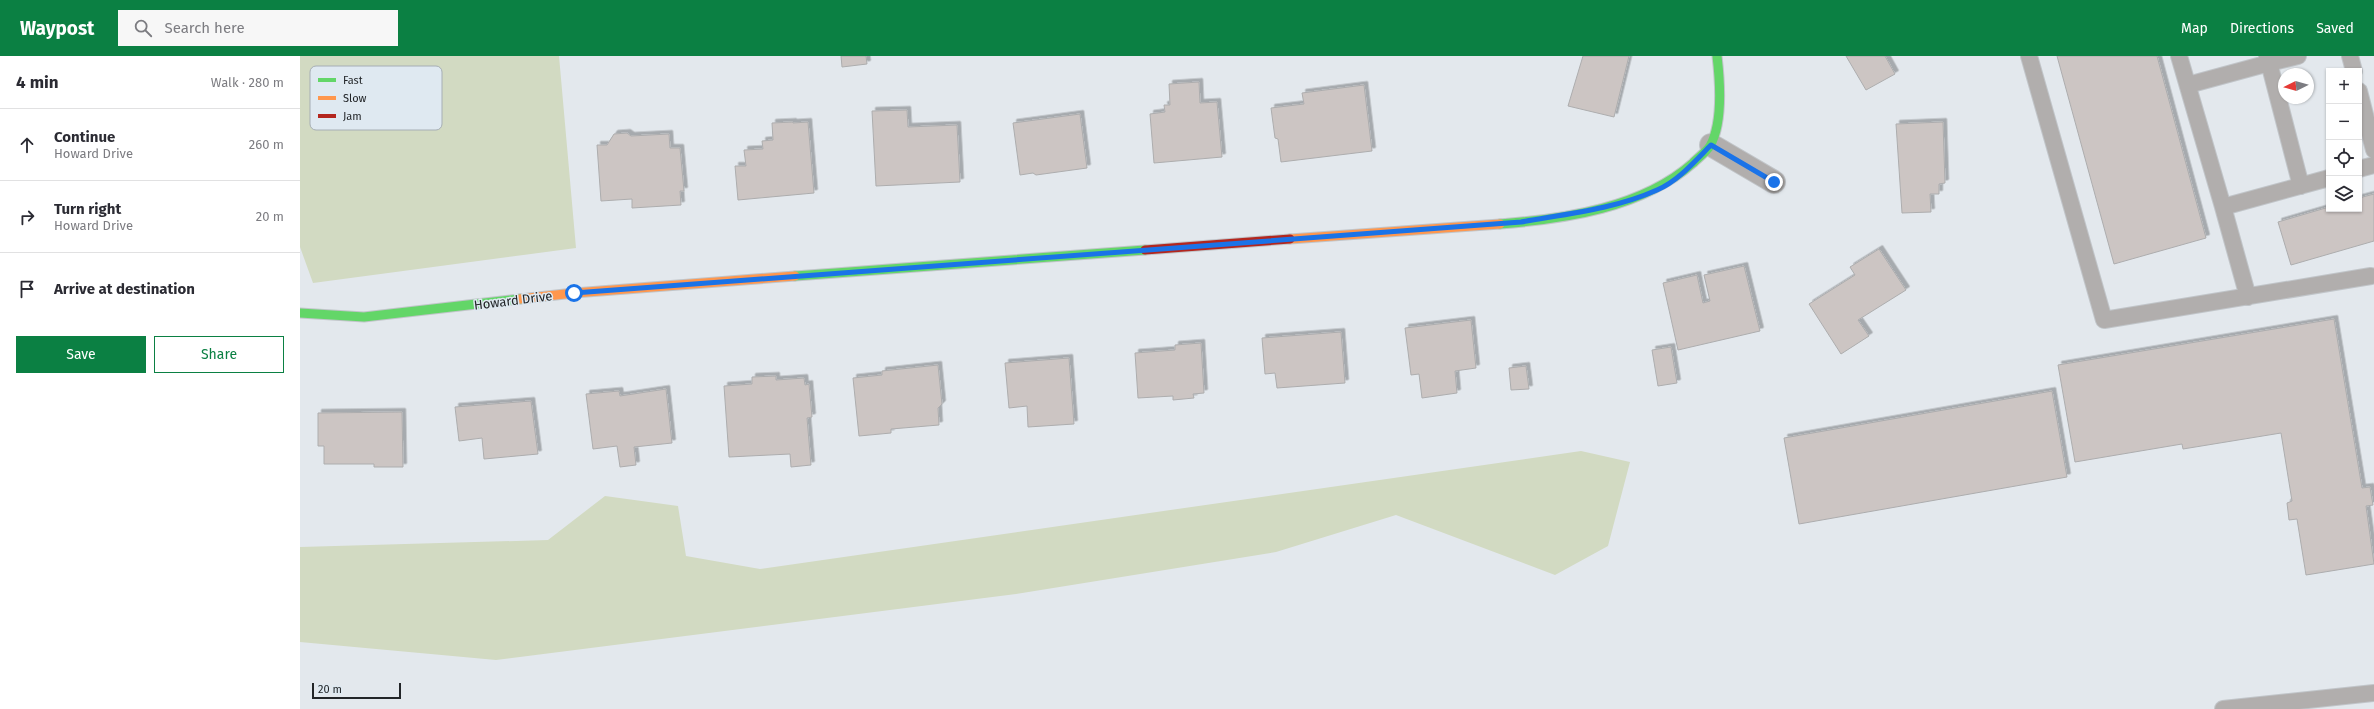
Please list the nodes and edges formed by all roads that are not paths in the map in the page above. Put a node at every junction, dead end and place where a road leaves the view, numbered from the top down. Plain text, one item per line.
1 (1717, 56) edge
2 (2029, 56) edge
3 (2179, 56) edge
4 (2298, 56) edge
5 (2350, 56) edge
6 (2268, 60) edge
7 (2353, 68) edge
8 (2188, 85) junction
9 (2362, 103) edge
10 (1711, 145) junction
11 (2374, 150) edge
12 (2374, 165) edge
13 (2362, 168) edge
14 (2326, 179) edge
15 (1774, 182) dead end
16 (2301, 186) junction
17 (2223, 208) junction
18 (2371, 276) dead end
19 (2248, 297) junction
20 (300, 313) edge
21 (2374, 693) edge
22 (2223, 709) edge

1 - 10 street
2 - 19 lane
3 - 8 lane
4 - 6 lane
5 - 7 lane
6 - 8 lane
6 - 16 lane
8 - 17 lane
9 - 11 lane
10 - 15 street
10 - 20 street, Howard Drive
12 - 13 lane
14 - 16 lane
16 - 17 lane
17 - 19 lane
18 - 19 lane
21 - 22 lane

